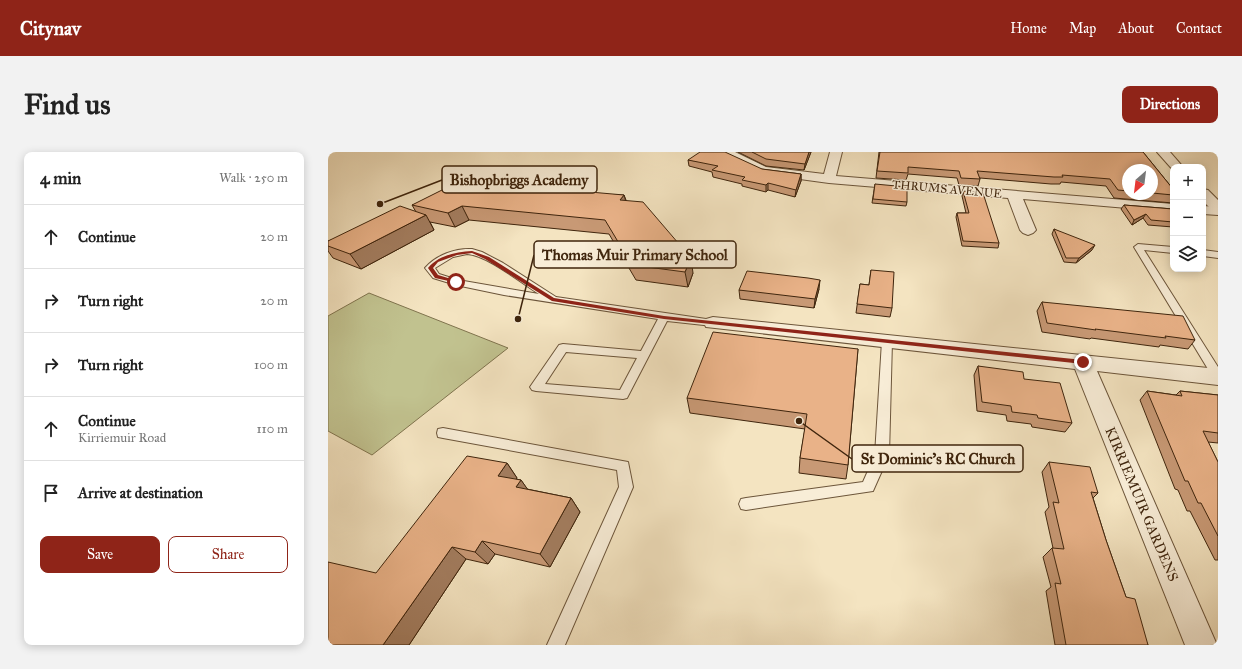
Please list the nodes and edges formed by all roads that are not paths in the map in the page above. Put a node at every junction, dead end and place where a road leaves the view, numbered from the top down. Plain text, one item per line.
1 (726, 152) edge
2 (836, 152) edge
3 (1163, 152) edge
4 (1174, 164) edge
5 (829, 179) junction
6 (1014, 195) junction
7 (1206, 196) edge
8 (1170, 208) edge
9 (1218, 208) edge
10 (1206, 210) edge
11 (1218, 211) edge
12 (1028, 230) dead end
13 (1170, 250) edge
14 (1206, 253) edge
15 (1218, 254) edge
16 (552, 299) junction
17 (664, 318) junction
18 (713, 322) joint
19 (887, 341) junction
20 (644, 355) junction
21 (1083, 362) junction
22 (1218, 376) edge
23 (443, 433) dead end
24 (746, 504) dead end
25 (556, 645) edge
26 (1201, 645) edge

1 - 5 street, THRUMS AVENUE
2 - 5 street
3 - 4 street
5 - 6 street, THRUMS AVENUE
6 - 8 street, THRUMS AVENUE
6 - 12 street
7 - 9 street
10 - 11 street
13 - 22 lane
14 - 15 lane
16 - 16 lane
16 - 17 lane
17 - 18 lane
17 - 20 lane
18 - 19 street
19 - 21 street
19 - 24 lane
20 - 20 lane
21 - 22 street
21 - 26 street, KIRRIEMUIR GARDENS
23 - 25 lane

